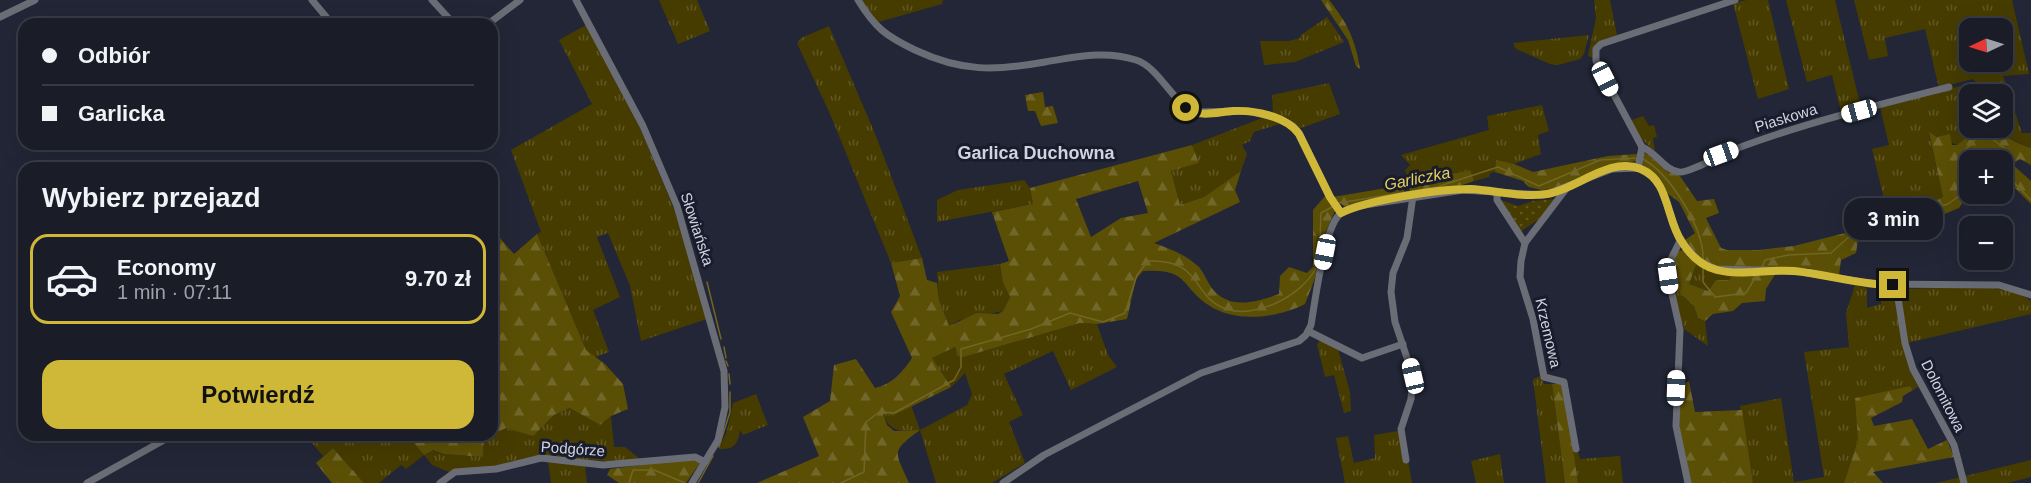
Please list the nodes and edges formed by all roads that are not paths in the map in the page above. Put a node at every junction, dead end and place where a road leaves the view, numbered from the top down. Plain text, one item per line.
1 (35, 0) edge
2 (312, 0) edge
3 (432, 0) edge
4 (520, 0) edge
5 (576, 0) edge
6 (858, 0) edge
7 (1735, 0) edge
8 (0, 17) edge
9 (327, 18) edge
10 (448, 18) edge
11 (496, 18) edge
12 (1949, 87) dead end
13 (1642, 149) junction
14 (1639, 165) junction
15 (1567, 187) junction
16 (1497, 192) junction
17 (1409, 194) junction
18 (1337, 208) junction
19 (1680, 241) junction
20 (1525, 243) junction
21 (1896, 285) junction
22 (2031, 296) edge
23 (1308, 331) junction
24 (1402, 344) junction
25 (162, 441) edge
26 (1576, 449) dead end
27 (1406, 460) dead end
28 (705, 462) junction
29 (693, 480) edge
30 (87, 483) edge
31 (440, 483) edge
32 (1003, 483) edge
33 (1688, 483) edge
34 (1964, 483) edge

1 - 8 street
2 - 9 street
3 - 10 street
4 - 11 street
5 - 28 street, Słowiańska
6 - 18 street
7 - 13 street
12 - 13 street, Piaskowa
13 - 14 street
14 - 15 street
14 - 19 street
15 - 16 street
15 - 20 street, Krzemowa
16 - 17 street
16 - 20 street
17 - 18 street
17 - 24 street
18 - 23 street
19 - 21 street
19 - 33 street
20 - 26 street, Krzemowa
21 - 22 street
21 - 34 street, Dolomitowa
23 - 24 street
23 - 32 street
24 - 27 street
25 - 30 street
28 - 29 street, Słowiańska
28 - 31 street, Podgórze

